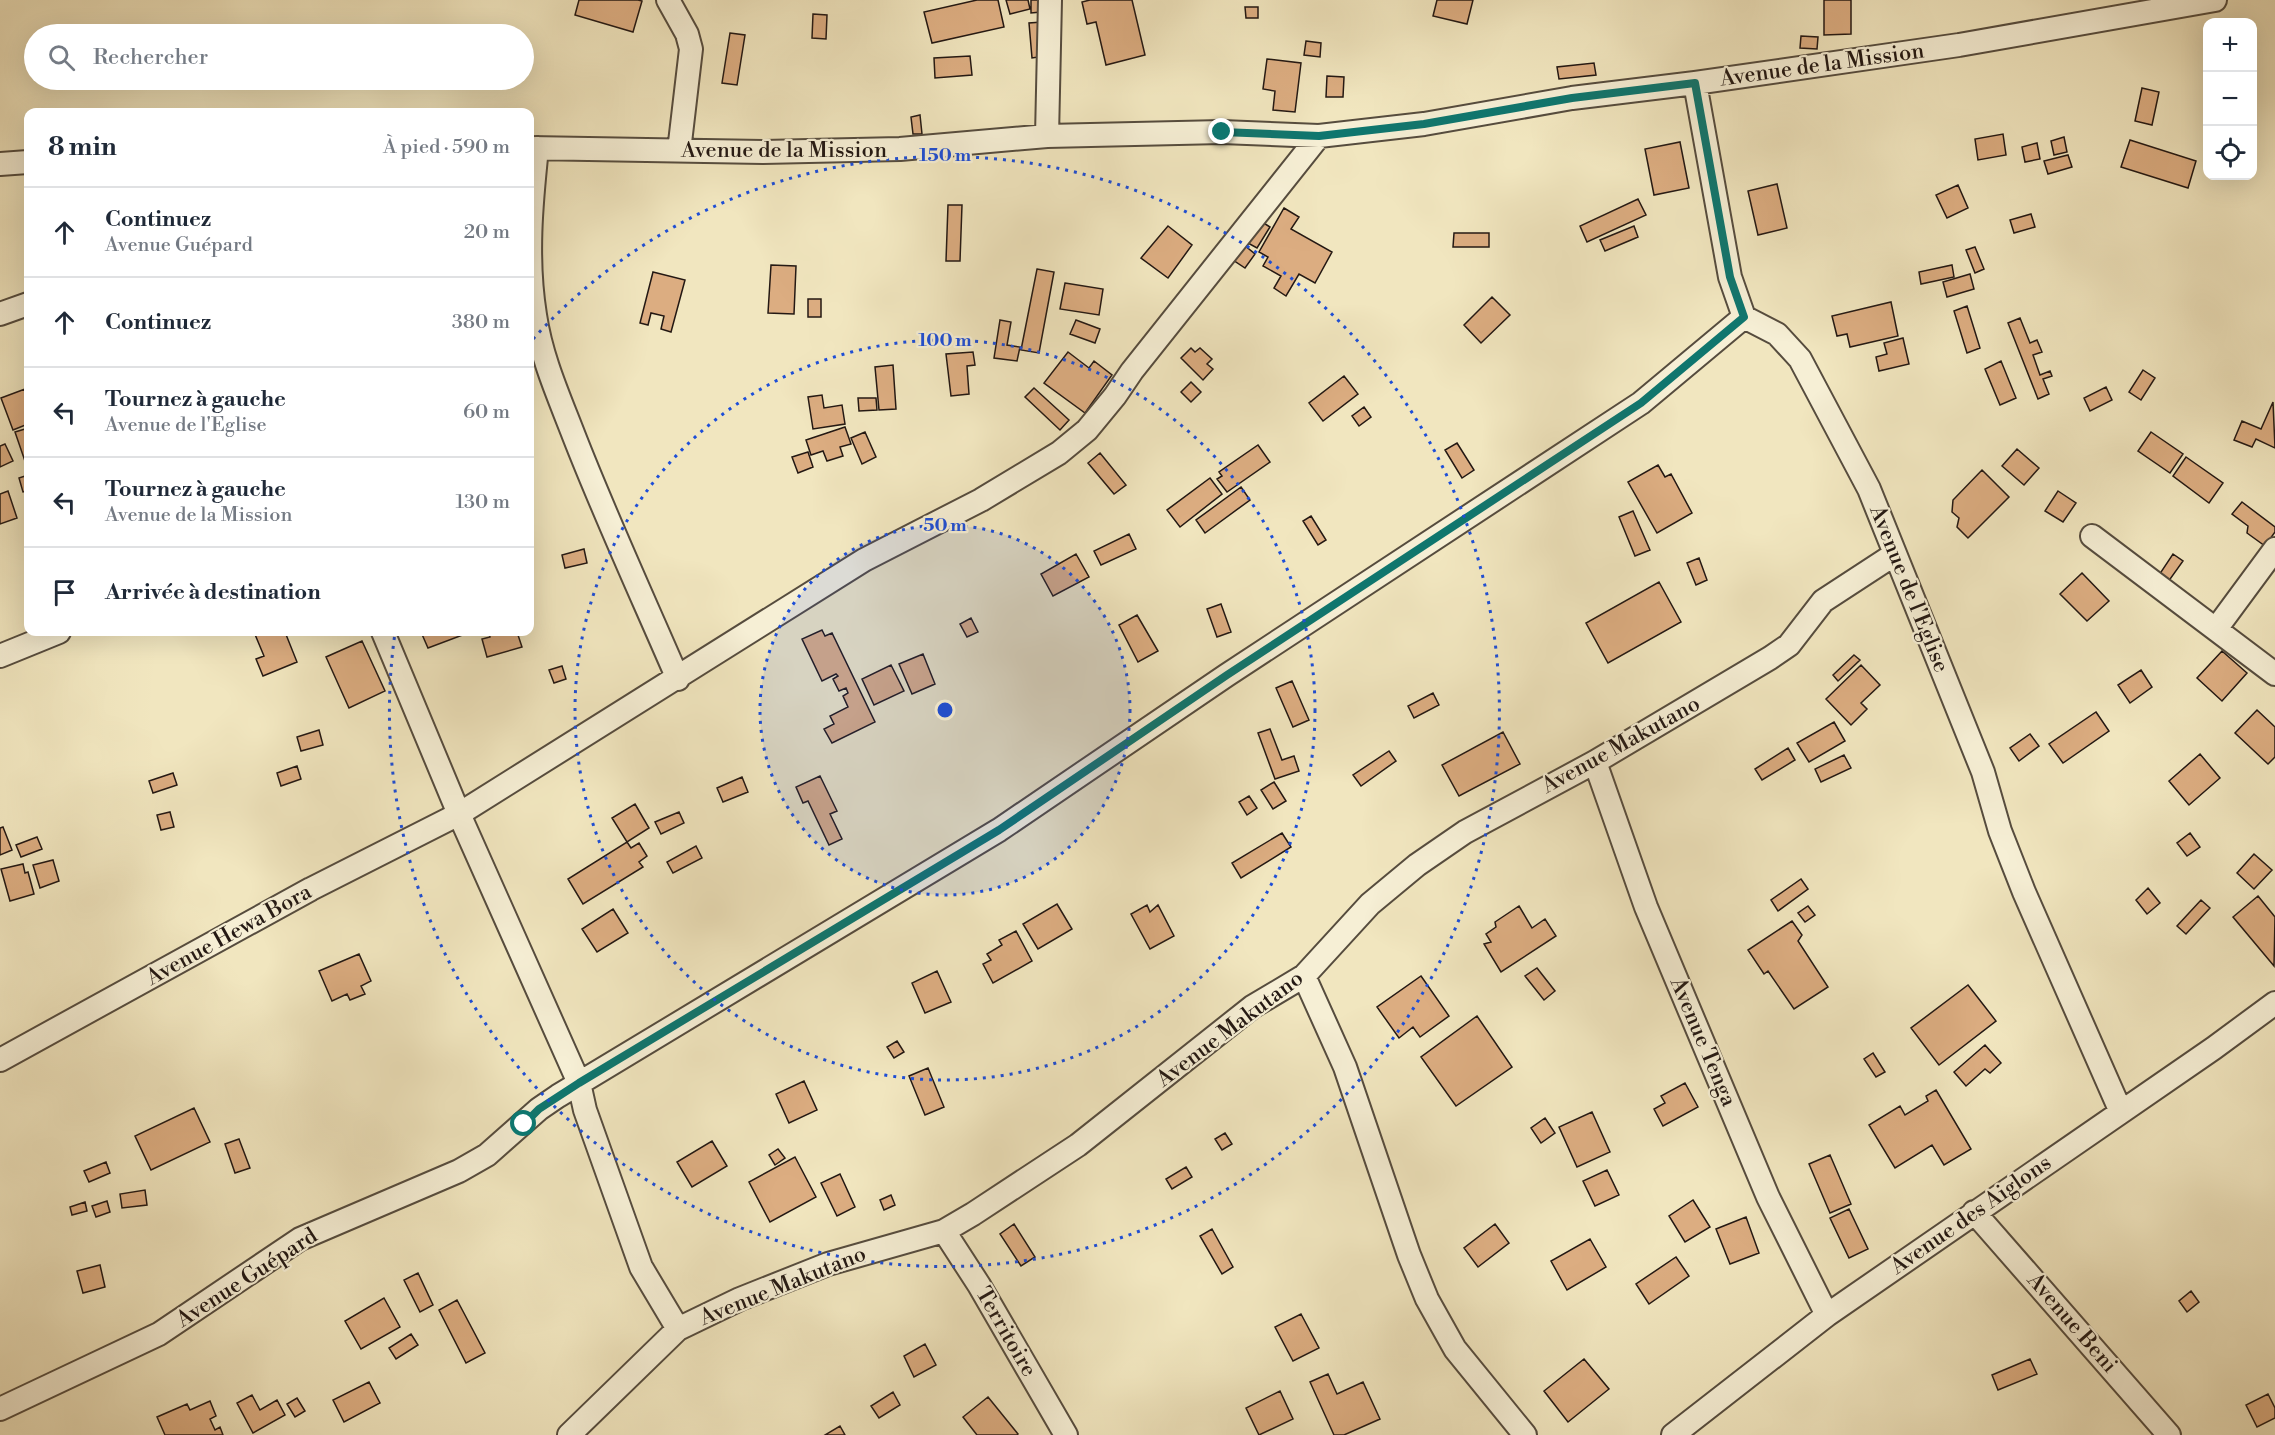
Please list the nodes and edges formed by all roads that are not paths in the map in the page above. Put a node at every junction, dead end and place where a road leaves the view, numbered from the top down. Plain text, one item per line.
1 (668, 0) edge
2 (1050, 0) edge
3 (2215, 0) edge
4 (1695, 83) junction
5 (1047, 136) junction
6 (1319, 136) junction
7 (534, 148) edge
8 (679, 151) junction
9 (24, 162) edge
10 (0, 164) edge
11 (24, 305) edge
12 (534, 305) edge
13 (0, 314) edge
14 (1744, 317) junction
15 (2092, 536) dead end
16 (2275, 549) edge
17 (1895, 554) junction
18 (2216, 629) junction
19 (49, 636) edge
20 (385, 636) edge
21 (0, 656) edge
22 (2275, 674) edge
23 (678, 679) junction
24 (1595, 762) junction
25 (459, 814) junction
26 (1304, 976) junction
27 (2275, 1003) edge
28 (0, 1060) edge
29 (579, 1083) junction
30 (2121, 1112) junction
31 (1974, 1212) junction
32 (944, 1231) junction
33 (1827, 1315) junction
34 (678, 1329) junction
35 (0, 1409) edge
36 (568, 1435) edge
37 (1066, 1435) edge
38 (1525, 1435) edge
39 (1673, 1435) edge
40 (2169, 1435) edge

1 - 8 street
2 - 5 street
3 - 4 street, Avenue de la Mission
4 - 6 street, Avenue de la Mission
4 - 14 street
5 - 6 street, Avenue de la Mission
5 - 8 street, Avenue de la Mission
6 - 23 street, Avenue Hewa Bora
7 - 8 street, Avenue de la Mission
9 - 10 street
11 - 13 street
12 - 23 street
14 - 17 street, Avenue de l'Eglise
14 - 29 street, Avenue Guépard
15 - 18 street
16 - 18 street
17 - 24 street, Avenue Makutano
17 - 30 street, Avenue de l'Eglise
18 - 22 street
19 - 21 street
20 - 25 street
23 - 25 street, Avenue Hewa Bora
24 - 26 street, Avenue Makutano
24 - 33 street, Avenue Tenga
25 - 28 street, Avenue Hewa Bora
25 - 29 street
26 - 32 street, Avenue Makutano
26 - 38 street
27 - 30 street, Avenue des Aiglons
29 - 34 street
29 - 35 street, Avenue Guépard
30 - 31 street, Avenue des Aiglons
31 - 33 street, Avenue des Aiglons
31 - 40 street, Avenue Beni
32 - 34 street, Avenue Makutano
32 - 37 street, Territoire
33 - 39 street, Avenue des Aiglons
34 - 36 street, Avenue Makutano

